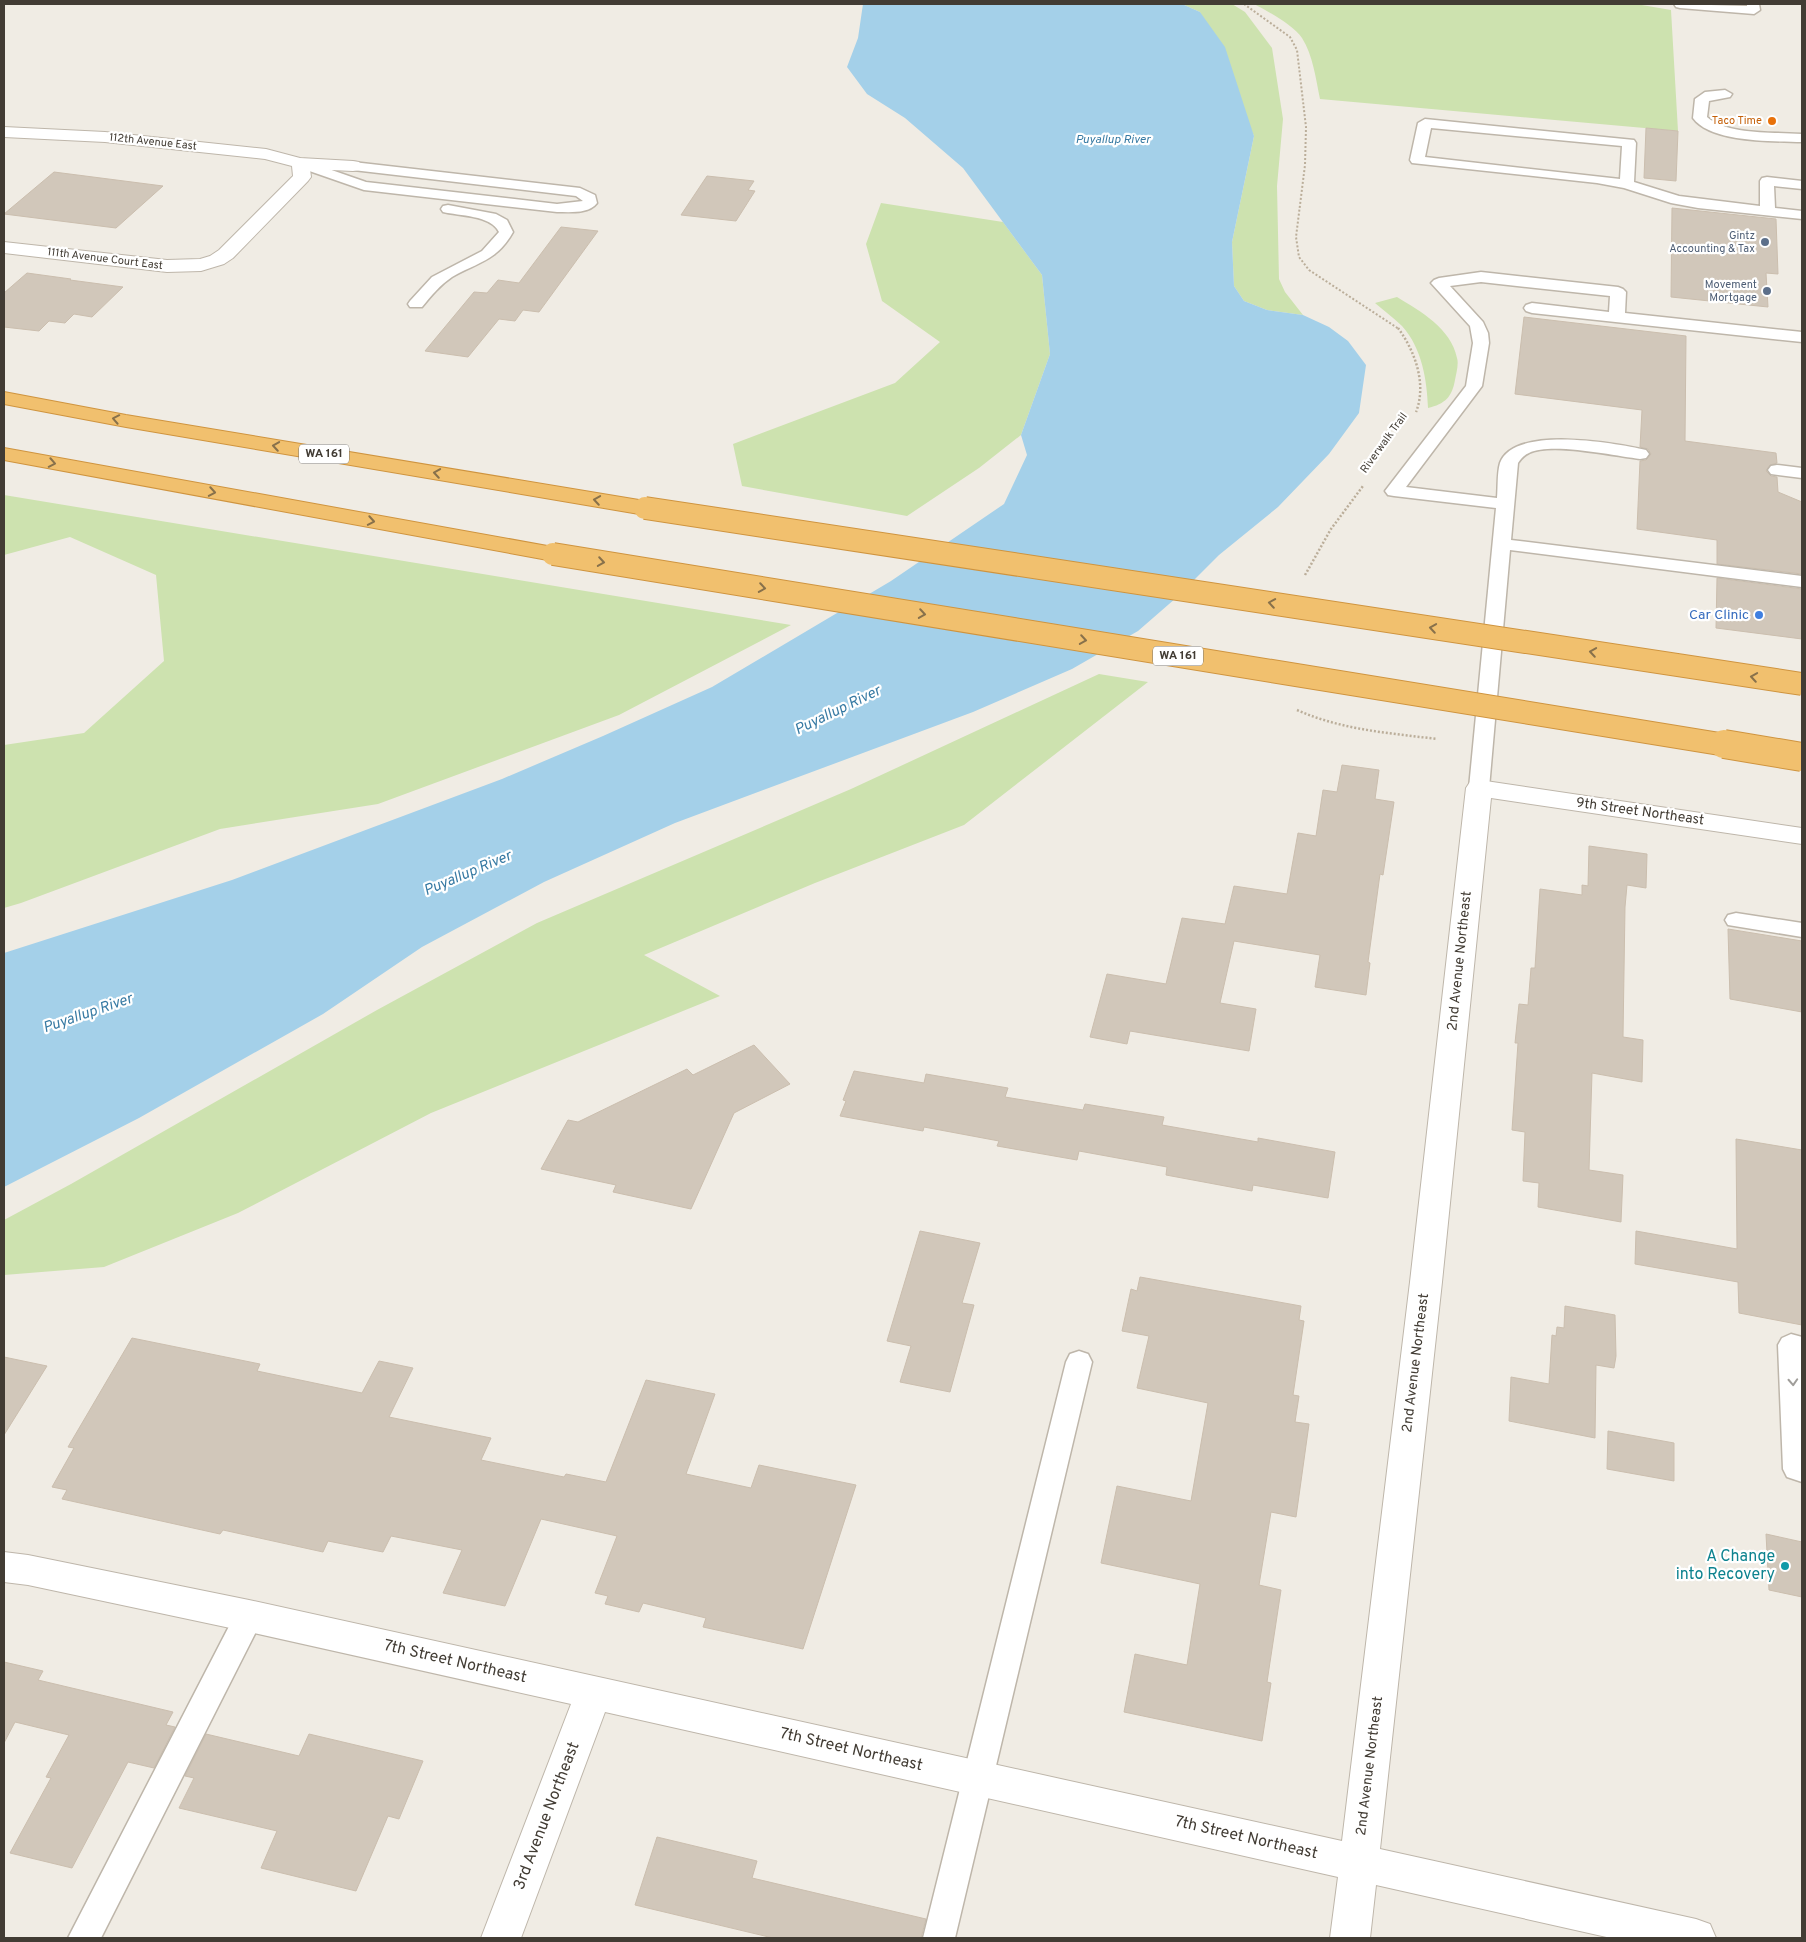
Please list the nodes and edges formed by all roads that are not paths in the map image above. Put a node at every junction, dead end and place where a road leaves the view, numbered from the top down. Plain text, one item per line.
1 (1680, 4) edge
2 (1753, 4) edge
3 (1725, 94) dead end
4 (4, 132) edge
5 (1802, 138) edge
6 (300, 163) junction
7 (353, 166) joint
8 (336, 176) junction
9 (1627, 184) junction
10 (1802, 185) edge
11 (1768, 212) junction
12 (1802, 215) edge
13 (4, 247) edge
14 (416, 304) dead end
15 (1532, 308) dead end
16 (1617, 317) junction
17 (1802, 337) edge
18 (4, 398) edge
19 (4, 454) edge
20 (1640, 454) dead end
21 (1777, 470) dead end
22 (1802, 473) edge
23 (1505, 504) junction
24 (1502, 544) junction
25 (1802, 582) edge
26 (1802, 684) edge
27 (1802, 757) edge
28 (1478, 788) junction
29 (1802, 836) edge
30 (1736, 920) dead end
31 (1802, 930) edge
32 (1802, 1347) edge
33 (1079, 1362) dead end
34 (1802, 1470) edge
35 (4, 1568) edge
36 (249, 1616) junction
37 (594, 1693) junction
38 (978, 1778) junction
39 (1359, 1863) junction
40 (84, 1938) edge
41 (501, 1938) edge
42 (939, 1938) edge
43 (1350, 1938) edge
44 (1696, 1938) edge

1 - 2 lane
3 - 5 lane
4 - 6 street, 112th Avenue East
6 - 7 street, 112th Avenue East
6 - 8 lane
6 - 13 street, 111th Avenue Court East
7 - 8 lane
8 - 14 lane
9 - 9 lane
9 - 11 lane
10 - 11 lane
11 - 12 lane
15 - 16 lane
16 - 17 lane
16 - 23 lane
26 -> 18 highway, WA 161, bridge
19 -> 27 highway, WA 161, bridge
20 - 23 lane
21 - 22 lane
23 - 24 lane
24 - 25 lane
24 - 28 lane
28 - 29 street, 9th Street Northeast
28 - 39 street, 2nd Avenue Northeast
30 - 31 lane
32 -> 34 lane
33 - 38 lane
35 - 36 street, 7th Street Northeast
36 - 37 street, 7th Street Northeast
36 - 40 lane
37 - 38 street, 7th Street Northeast
37 - 41 street, 3rd Avenue Northeast
38 - 39 street, 7th Street Northeast
38 - 42 lane
39 - 43 street, 2nd Avenue Northeast
39 - 44 street, 7th Street Northeast

